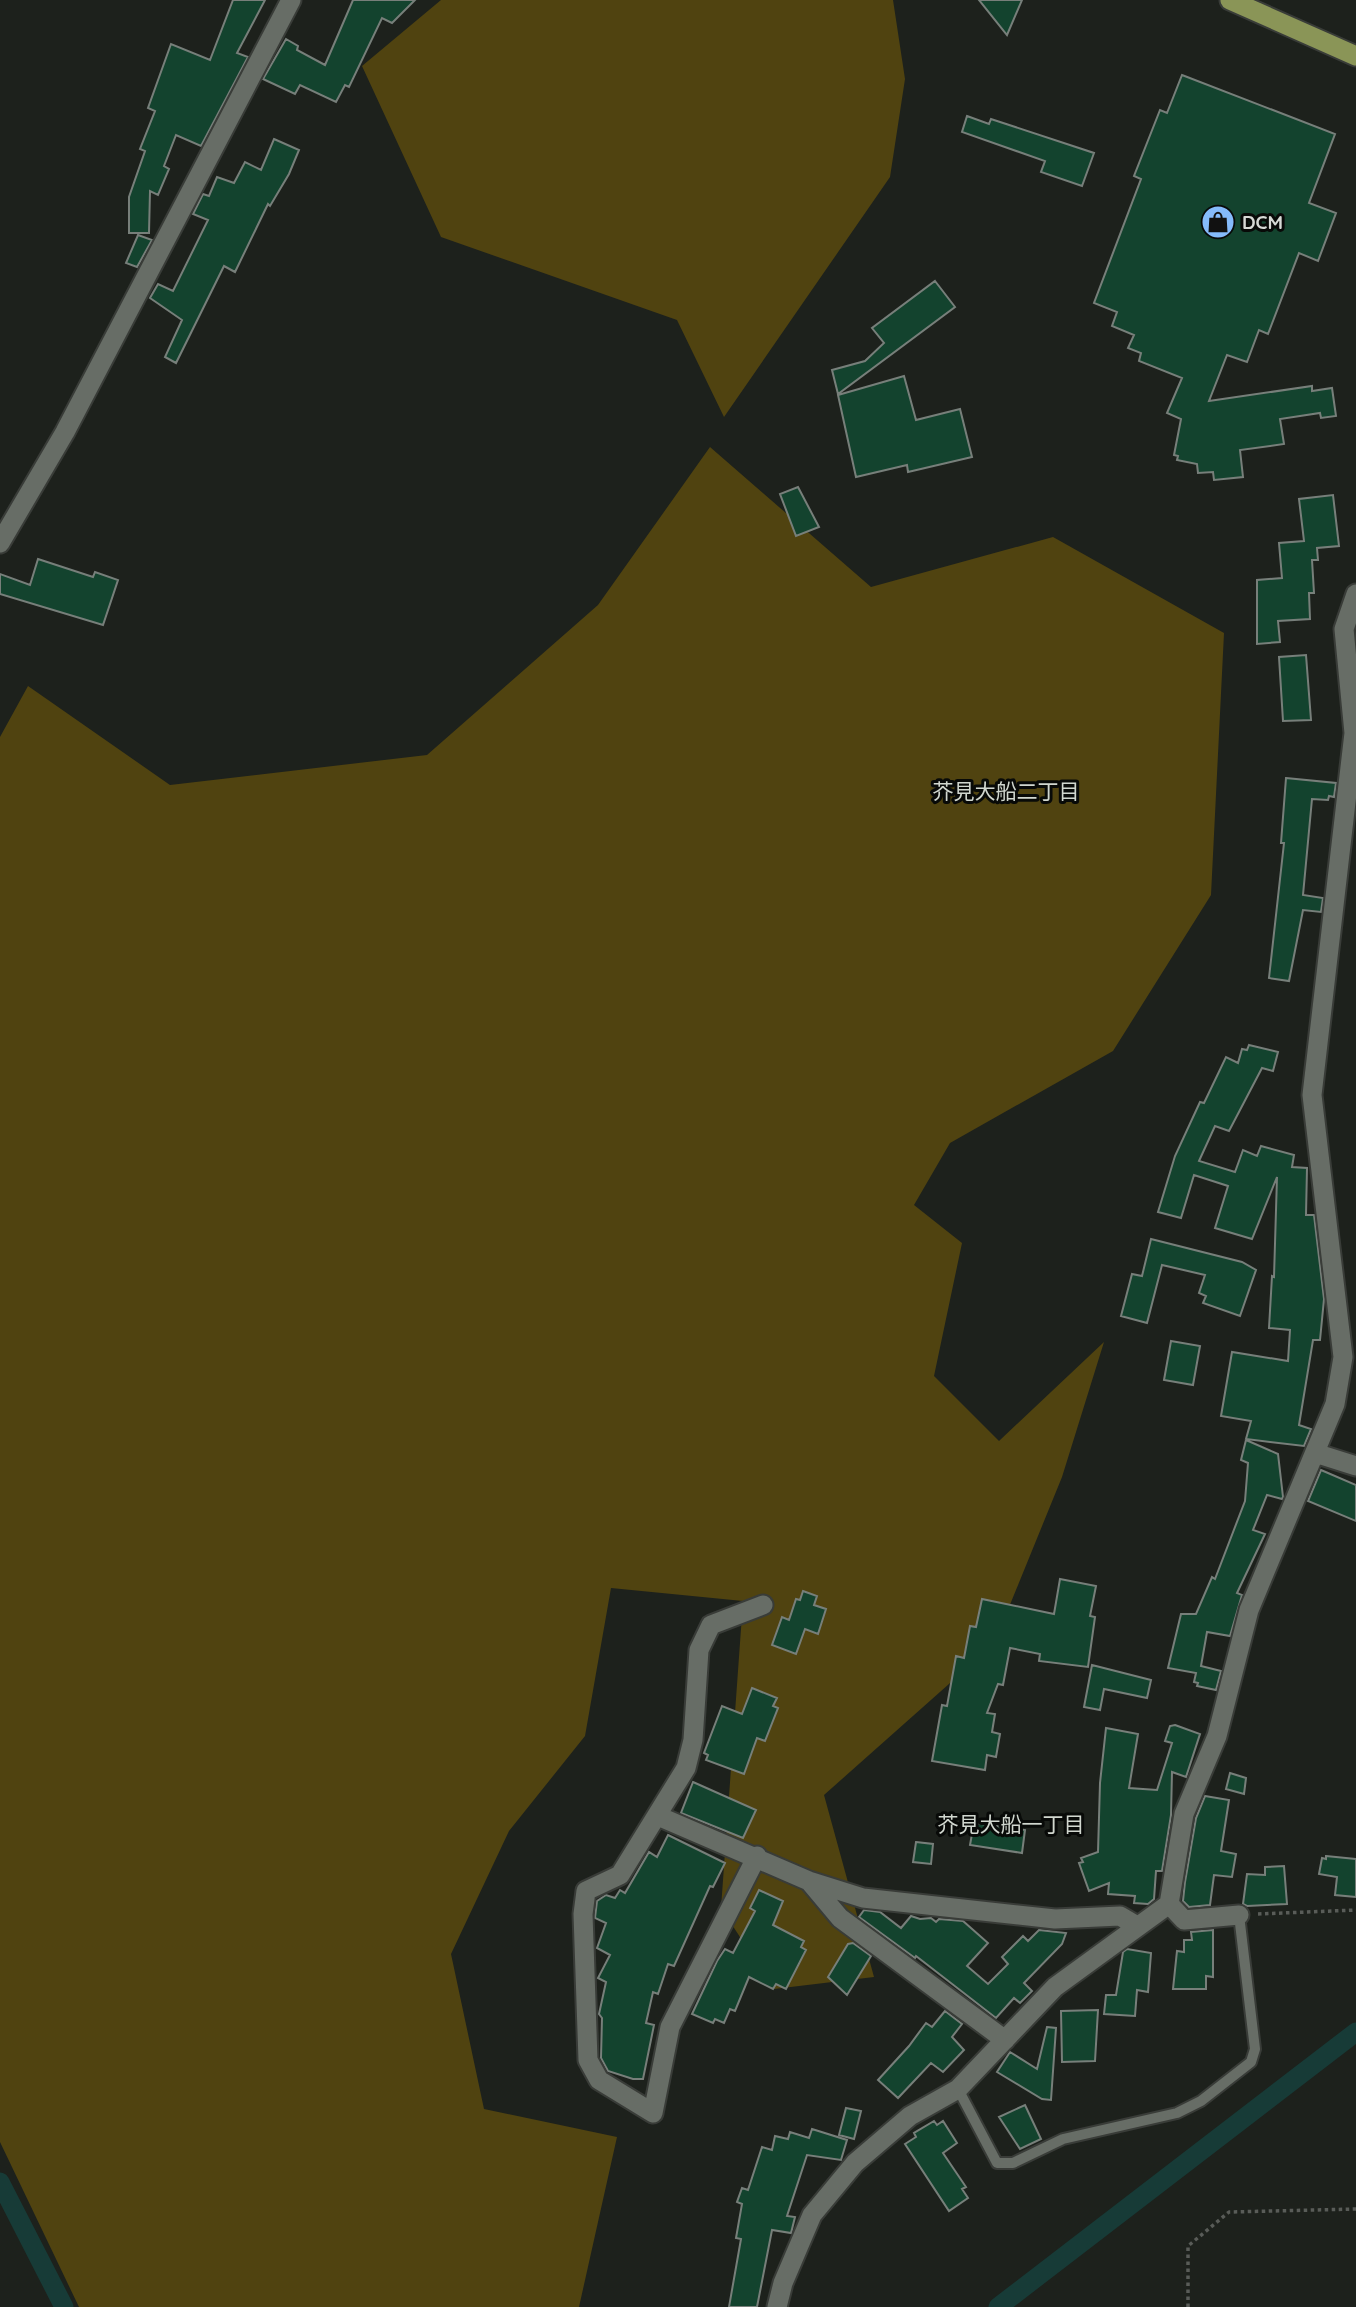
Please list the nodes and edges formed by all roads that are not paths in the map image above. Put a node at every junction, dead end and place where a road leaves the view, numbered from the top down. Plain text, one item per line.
1 (291, 0) edge
2 (1230, 0) edge
3 (1356, 56) edge
4 (0, 543) edge
5 (1356, 594) edge
6 (1350, 823) edge
7 (1315, 1452) junction
8 (1356, 1466) edge
9 (763, 1605) dead end
10 (658, 1816) junction
11 (757, 1856) junction
12 (809, 1881) junction
13 (1168, 1904) junction
14 (1239, 1915) joint
15 (1138, 1926) junction
16 (1005, 2040) junction
17 (958, 2089) junction
18 (777, 2307) edge

1 - 4 street
2 - 3 highway
5 - 6 street
6 - 7 street
7 - 8 street
7 - 13 street
9 - 10 street
10 - 11 street
10 - 11 street
11 - 12 street
12 - 15 street
12 - 16 street
13 - 14 street
13 - 15 street
14 - 17 lane
15 - 16 street
16 - 17 street
17 - 18 street

